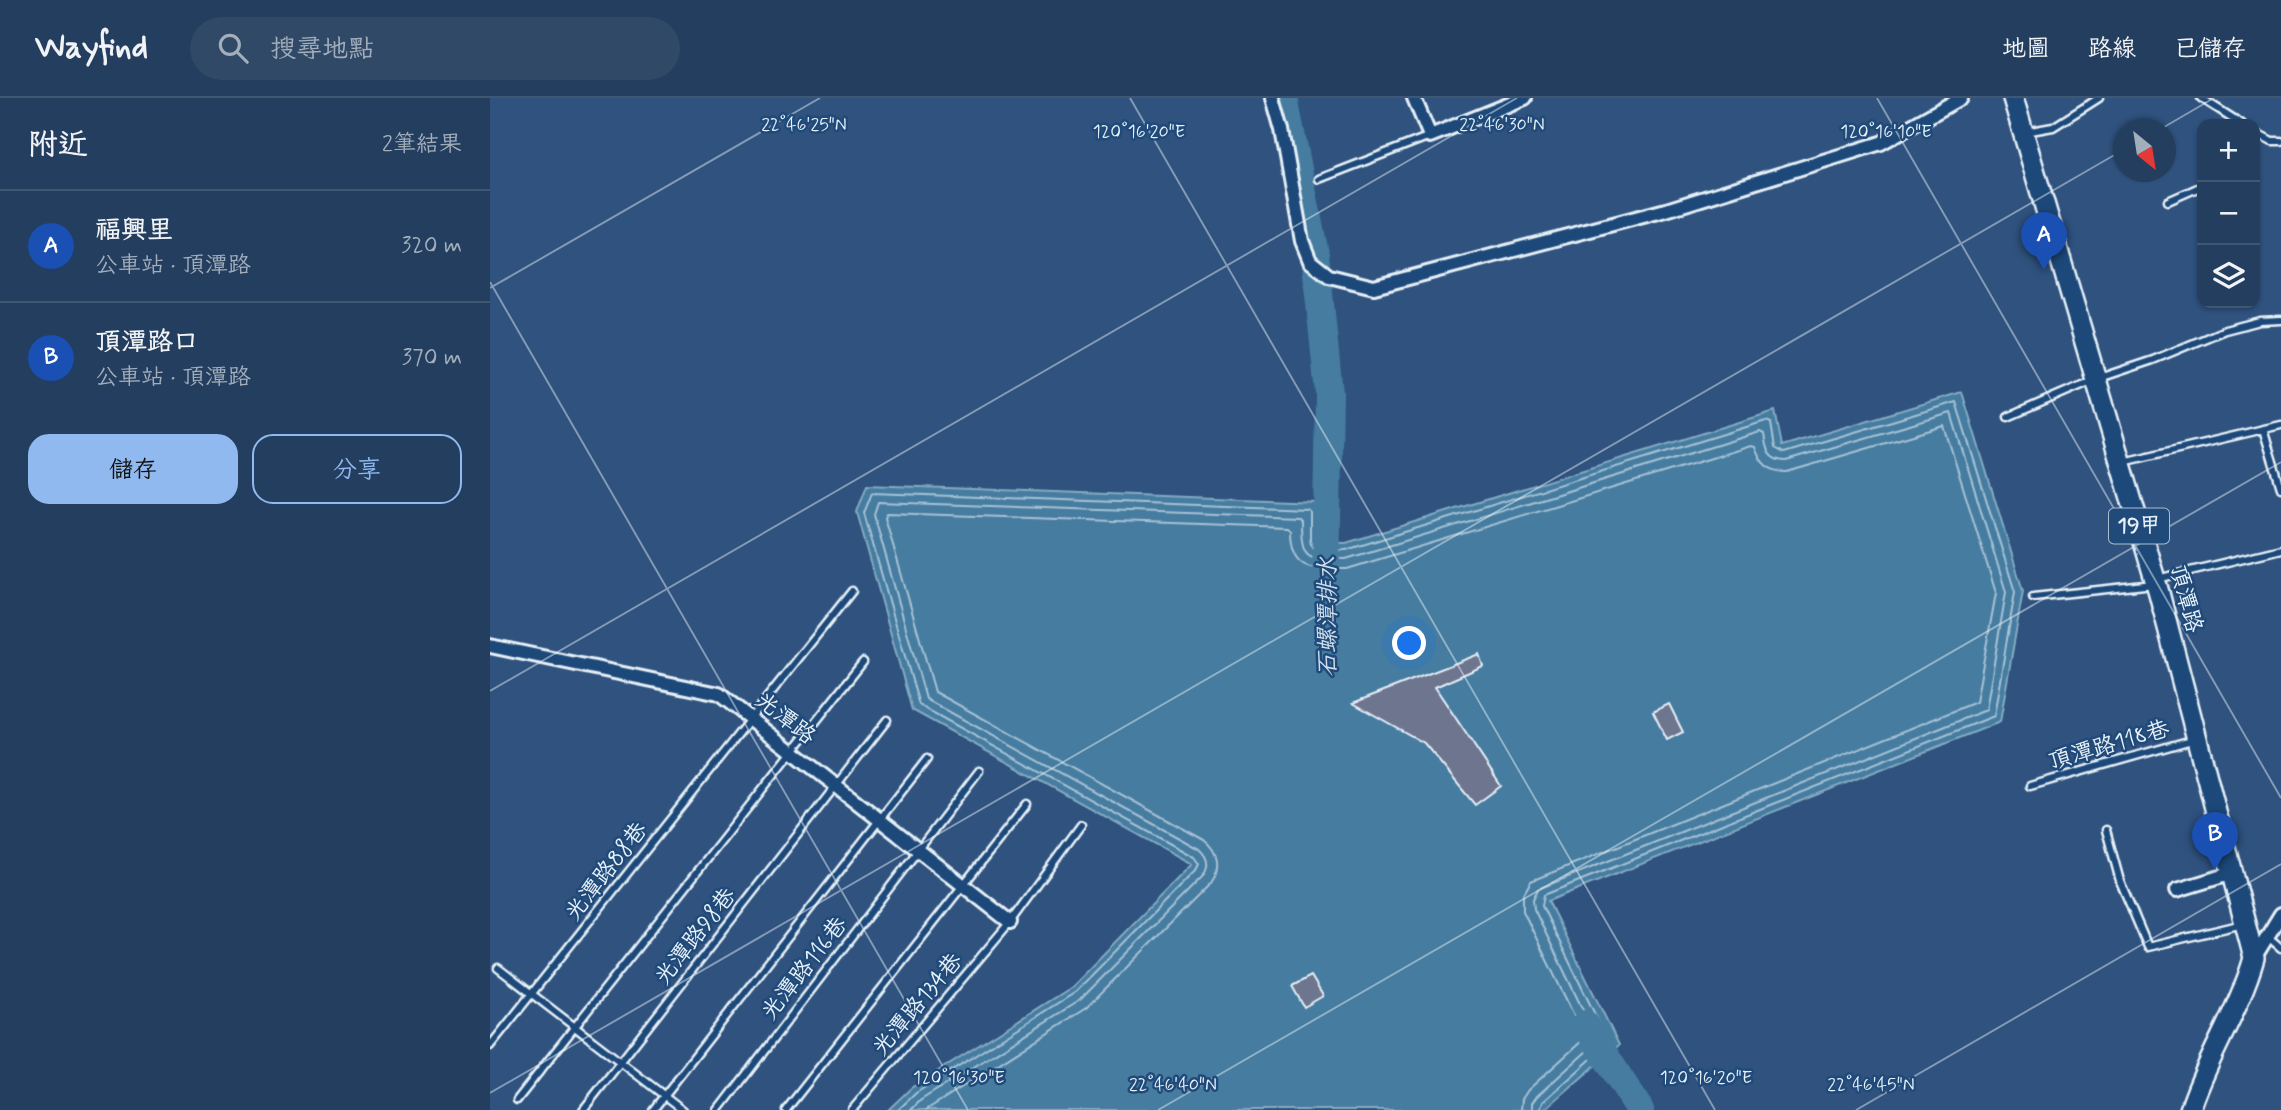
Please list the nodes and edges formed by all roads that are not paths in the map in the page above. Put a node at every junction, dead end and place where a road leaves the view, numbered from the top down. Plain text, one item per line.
1 (1273, 98) edge
2 (1414, 98) edge
3 (1525, 98) edge
4 (1961, 98) edge
5 (2013, 98) edge
6 (2099, 98) edge
7 (2201, 98) edge
8 (2234, 119) edge
9 (2023, 132) junction
10 (1430, 136) junction
11 (2260, 137) edge
12 (2281, 141) edge
13 (1320, 179) dead end
14 (2197, 188) edge
15 (2168, 201) dead end
16 (2281, 320) edge
17 (2096, 379) junction
18 (2008, 417) dead end
19 (2281, 425) edge
20 (2263, 429) junction
21 (2120, 462) junction
22 (2281, 488) edge
23 (2281, 549) edge
24 (2156, 582) junction
25 (852, 592) dead end
26 (2032, 597) dead end
27 (490, 646) edge
28 (863, 663) dead end
29 (751, 719) junction
30 (887, 720) dead end
31 (2197, 739) junction
32 (793, 752) junction
33 (927, 759) dead end
34 (979, 771) dead end
35 (836, 786) junction
36 (2031, 786) dead end
37 (1027, 804) dead end
38 (880, 820) junction
39 (1081, 825) dead end
40 (2106, 830) dead end
41 (919, 850) junction
42 (2233, 873) junction
43 (963, 885) junction
44 (2177, 890) dead end
45 (2281, 914) edge
46 (1010, 922) junction
47 (2245, 924) junction
48 (2267, 936) junction
49 (2281, 948) edge
50 (2254, 958) junction
51 (498, 968) dead end
52 (532, 994) junction
53 (575, 1027) junction
54 (490, 1046) edge
55 (621, 1062) junction
56 (664, 1095) junction
57 (517, 1100) dead end
58 (583, 1110) edge
59 (653, 1110) edge
60 (683, 1110) edge
61 (719, 1110) edge
62 (786, 1110) edge
63 (852, 1110) edge
64 (2190, 1110) edge

1 - 4 street
2 - 10 street
3 - 10 street
5 - 9 main road, 頂潭路 / 19甲
6 - 9 lane
7 - 8 lane
9 - 17 main road, 頂潭路 / 19甲
10 - 13 lane
11 - 12 lane
14 - 15 lane
16 - 17 lane
17 - 18 lane
17 - 21 main road, 頂潭路 / 19甲
19 - 20 lane
20 - 21 lane
20 - 22 lane
21 - 24 main road, 頂潭路 / 19甲
23 - 24 lane
24 - 26 lane
24 - 31 main road, 頂潭路 / 19甲
25 - 29 lane, 光潭路88巷
27 - 29 street, 光潭路
28 - 32 lane
29 - 32 street, 光潭路
29 - 52 lane, 光潭路88巷
30 - 35 lane, 光潭路98巷
31 - 36 lane, 頂潭路118巷
31 - 42 main road, 頂潭路 / 19甲
32 - 35 street, 光潭路
32 - 53 lane
33 - 38 lane
34 - 41 lane, 光潭路116巷
35 - 38 street, 光潭路
35 - 55 lane, 光潭路98巷
37 - 43 lane
38 - 41 street, 光潭路
38 - 56 lane
39 - 46 lane, 光潭路134巷
40 - 47 lane
41 - 43 street, 光潭路
41 - 61 lane, 光潭路116巷
42 - 44 street
42 - 47 main road, 頂潭路 / 19甲
43 - 46 street, 光潭路
43 - 62 lane
45 - 48 street
46 - 63 lane, 光潭路134巷
47 - 50 main road, 頂潭路 / 19甲
48 - 49 lane
48 - 50 street
50 - 64 main road
51 - 52 lane
52 - 53 lane
52 - 54 lane, 光潭路88巷
53 - 55 lane
53 - 57 lane
55 - 56 lane
55 - 58 lane, 光潭路98巷
56 - 59 lane
56 - 60 lane

